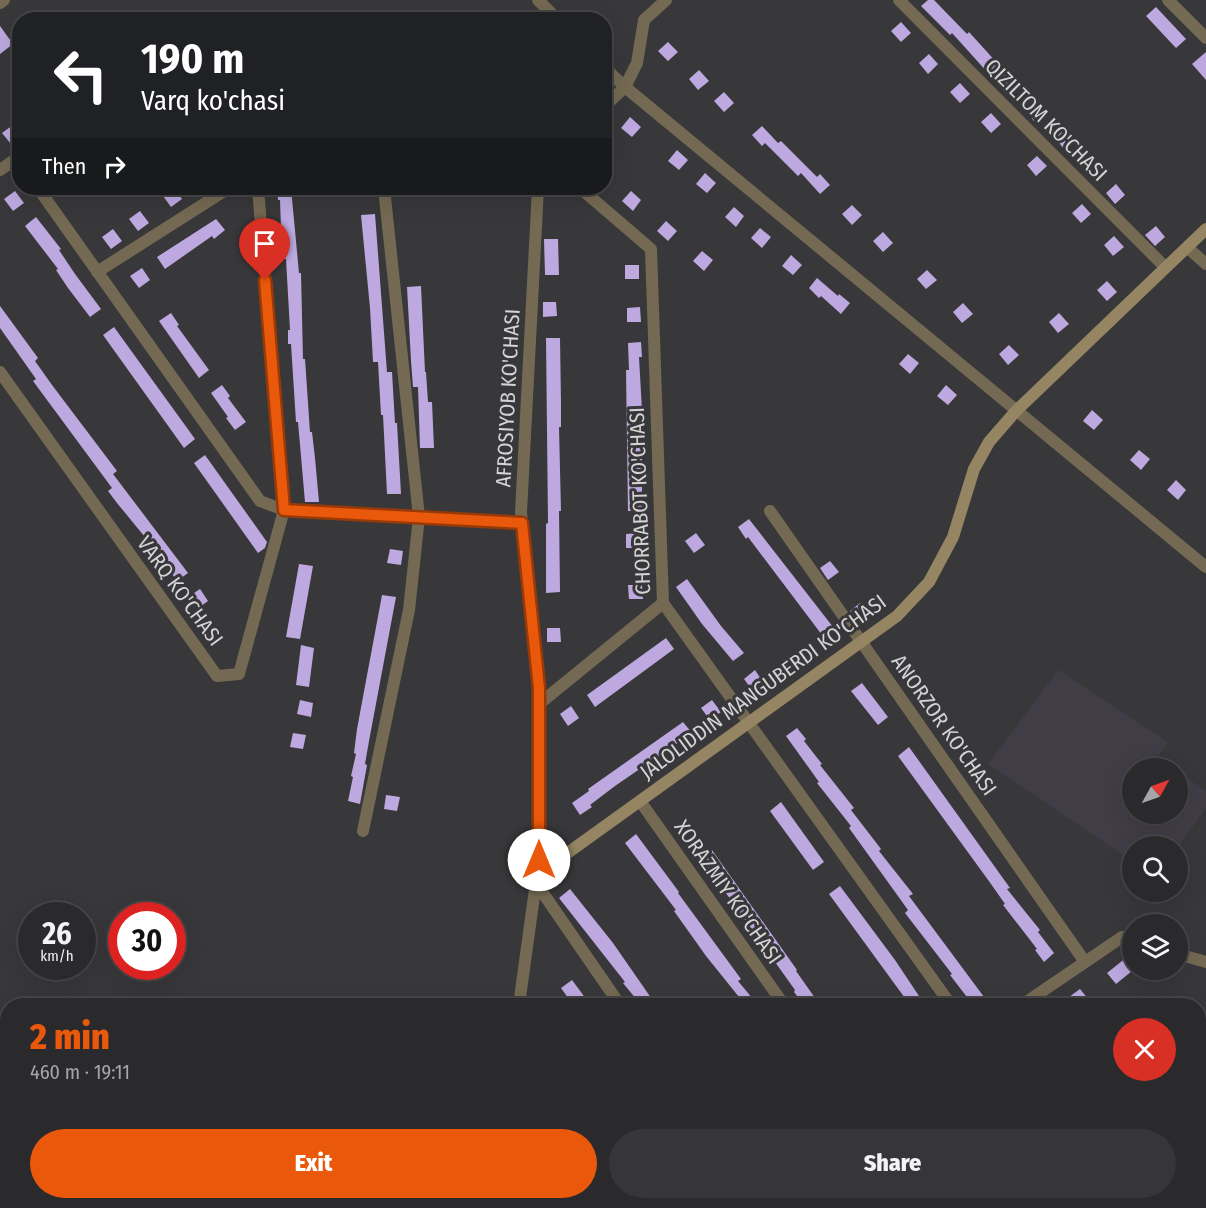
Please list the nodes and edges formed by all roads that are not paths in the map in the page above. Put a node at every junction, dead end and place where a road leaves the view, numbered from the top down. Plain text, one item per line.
1 (4, 0) edge
2 (538, 0) edge
3 (666, 0) edge
4 (899, 0) edge
5 (1168, 0) edge
6 (0, 3) edge
7 (550, 12) edge
8 (1205, 34) edge
9 (612, 75) edge
10 (625, 87) junction
11 (612, 99) edge
12 (43, 195) edge
13 (218, 195) edge
14 (259, 195) edge
15 (385, 195) edge
16 (538, 195) edge
17 (588, 195) edge
18 (1206, 229) edge
19 (1188, 248) junction
20 (1206, 264) edge
21 (1165, 267) junction
22 (97, 272) junction
23 (0, 372) edge
24 (1016, 411) junction
25 (284, 510) junction
26 (770, 511) dead end
27 (419, 517) junction
28 (522, 523) junction
29 (1206, 567) edge
30 (663, 603) junction
31 (862, 642) junction
32 (539, 704) junction
33 (749, 722) junction
34 (640, 801) junction
35 (363, 831) dead end
36 (536, 879) junction
37 (1122, 937) edge
38 (1188, 957) edge
39 (1085, 962) junction
40 (1206, 962) edge
41 (520, 998) edge
42 (615, 998) edge
43 (779, 998) edge
44 (946, 998) edge
45 (1032, 998) edge

1 - 6 street
2 - 7 street
3 - 10 street
4 - 21 street, QIZILTOM KO'CHASI
5 - 8 street
9 - 10 street
10 - 11 street
10 - 24 street
12 - 22 street
13 - 22 street
14 - 25 street, VARQ KO'CHASI
15 - 27 street
16 - 28 street, AFROSIYOB KO'CHASI
17 - 30 street, CHORRABOT KO'CHASI
18 - 19 street, JALOLIDDIN MANGUBERDI KO'CHASI
19 - 20 street
19 - 21 street, JALOLIDDIN MANGUBERDI KO'CHASI
21 - 24 street, JALOLIDDIN MANGUBERDI KO'CHASI
22 - 25 street
23 - 25 street, VARQ KO'CHASI
24 - 29 street
24 - 31 street, JALOLIDDIN MANGUBERDI KO'CHASI
25 - 27 street
26 - 31 street, ANORZOR KO'CHASI
27 - 28 street
27 - 35 street
28 - 32 street, AFROSIYOB KO'CHASI
30 - 32 street
30 - 33 street, CHORRABOT KO'CHASI
31 - 33 street, JALOLIDDIN MANGUBERDI KO'CHASI
31 - 39 street, ANORZOR KO'CHASI
32 - 36 street, AFROSIYOB KO'CHASI
33 - 34 street, JALOLIDDIN MANGUBERDI KO'CHASI
33 - 44 street, CHORRABOT KO'CHASI
34 - 36 street, JALOLIDDIN MANGUBERDI KO'CHASI
34 - 43 street, XORAZMIY KO'CHASI
36 - 41 street, AFROSIYOB KO'CHASI
36 - 42 street
37 - 39 street
38 - 40 street
39 - 45 street

